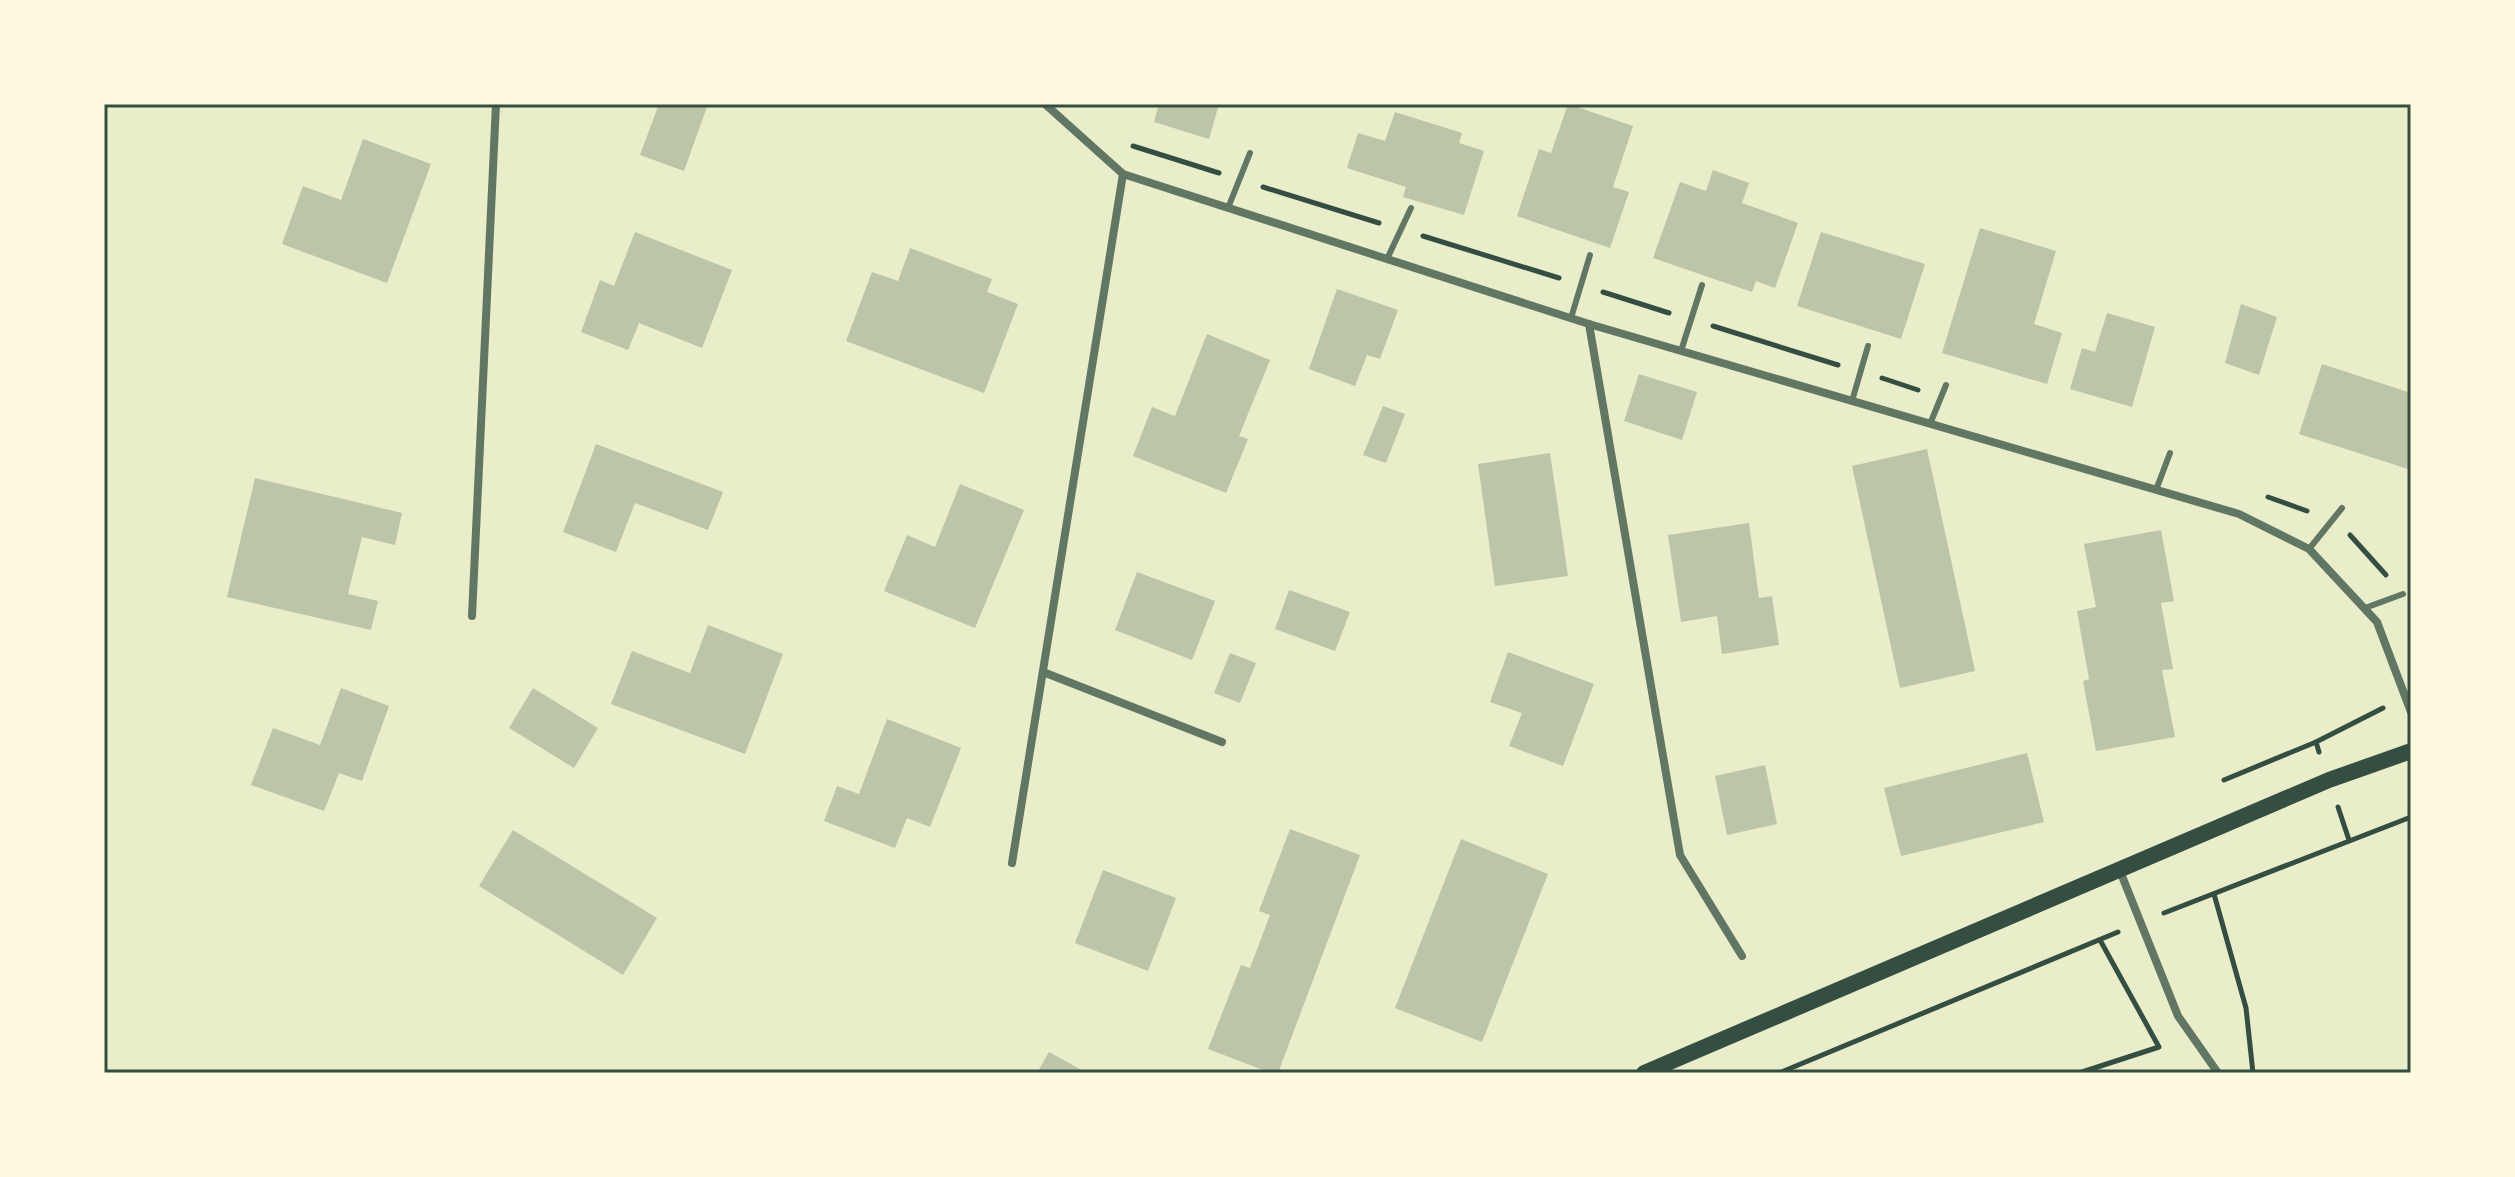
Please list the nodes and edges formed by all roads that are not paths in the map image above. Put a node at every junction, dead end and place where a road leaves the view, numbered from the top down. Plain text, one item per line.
1 (496, 104) edge
2 (1045, 104) edge
3 (1250, 153) dead end
4 (1123, 174) junction
5 (1228, 208) junction
6 (1411, 208) dead end
7 (1590, 255) dead end
8 (1387, 259) junction
9 (1702, 285) dead end
10 (1571, 318) junction
11 (1589, 324) junction
12 (1868, 346) dead end
13 (1681, 351) junction
14 (1946, 385) dead end
15 (1852, 401) junction
16 (1930, 424) junction
17 (2170, 453) dead end
18 (2156, 490) junction
19 (2342, 508) dead end
20 (2309, 549) junction
21 (2403, 594) dead end
22 (2365, 608) junction
23 (472, 616) dead end
24 (1043, 672) junction
25 (2411, 712) edge
26 (1222, 742) dead end
27 (2411, 751) edge
28 (1012, 863) dead end
29 (2120, 871) junction
30 (1742, 956) dead end
31 (1644, 1073) edge
32 (2218, 1073) edge

1 - 23 street
2 - 4 street
3 - 5 lane
4 - 5 street
4 - 24 street
5 - 8 street
6 - 8 lane
7 - 10 lane
8 - 10 street
9 - 13 lane
10 - 11 street
11 - 13 street
11 - 30 street
12 - 15 lane
13 - 15 street
14 - 16 lane
15 - 16 street
16 - 18 street
17 - 18 lane
18 - 20 street
19 - 20 lane
20 - 22 street
21 - 22 lane
22 - 25 street
24 - 26 street
24 - 28 street
27 - 29 main road
29 - 31 main road
29 - 32 street

